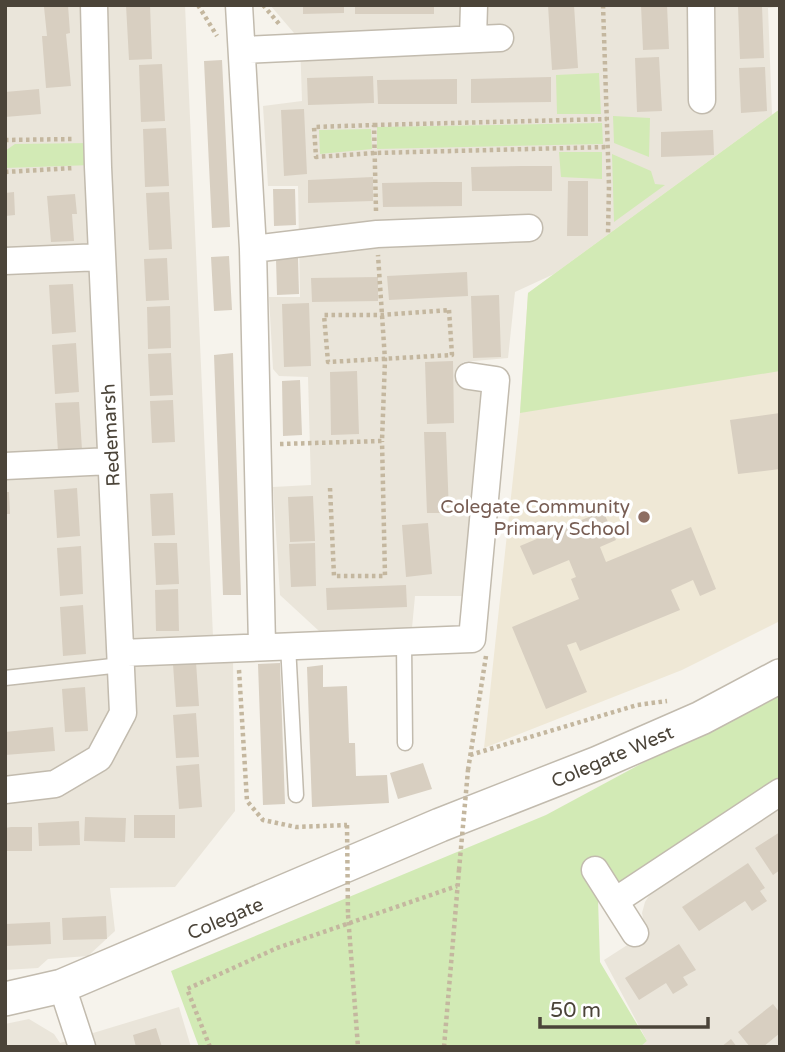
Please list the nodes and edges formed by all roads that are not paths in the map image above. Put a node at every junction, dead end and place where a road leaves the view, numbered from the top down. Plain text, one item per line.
1 (93, 5) edge
2 (239, 5) edge
3 (474, 5) edge
4 (701, 5) edge
5 (473, 38) junction
6 (500, 38) dead end
7 (243, 50) junction
8 (702, 100) dead end
9 (529, 228) dead end
10 (253, 249) junction
11 (102, 257) junction
12 (5, 261) edge
13 (469, 376) dead end
14 (111, 461) junction
15 (5, 466) edge
16 (404, 643) junction
17 (263, 646) junction
18 (121, 659) junction
19 (780, 676) edge
20 (5, 678) edge
21 (405, 743) dead end
22 (5, 790) edge
23 (780, 792) edge
24 (296, 794) dead end
25 (440, 825) joint
26 (595, 870) dead end
27 (615, 901) junction
28 (635, 933) dead end
29 (62, 986) junction
30 (5, 999) edge
31 (82, 1047) edge

1 - 11 street, Redemarsh
2 - 7 street
3 - 5 street
4 - 8 street
5 - 6 street
5 - 7 street
7 - 10 street
9 - 10 street
10 - 17 street
11 - 12 street
11 - 14 street, Redemarsh
13 - 16 street
14 - 15 street
14 - 18 street, Redemarsh
16 - 17 street
16 - 21 lane
17 - 18 street
17 - 24 lane
18 - 20 lane
18 - 22 street, Redemarsh
19 - 25 street, Colegate West
23 - 27 street
25 - 29 street, Colegate
26 - 27 street
27 - 28 street
29 - 30 street, Colegate
29 - 31 street

